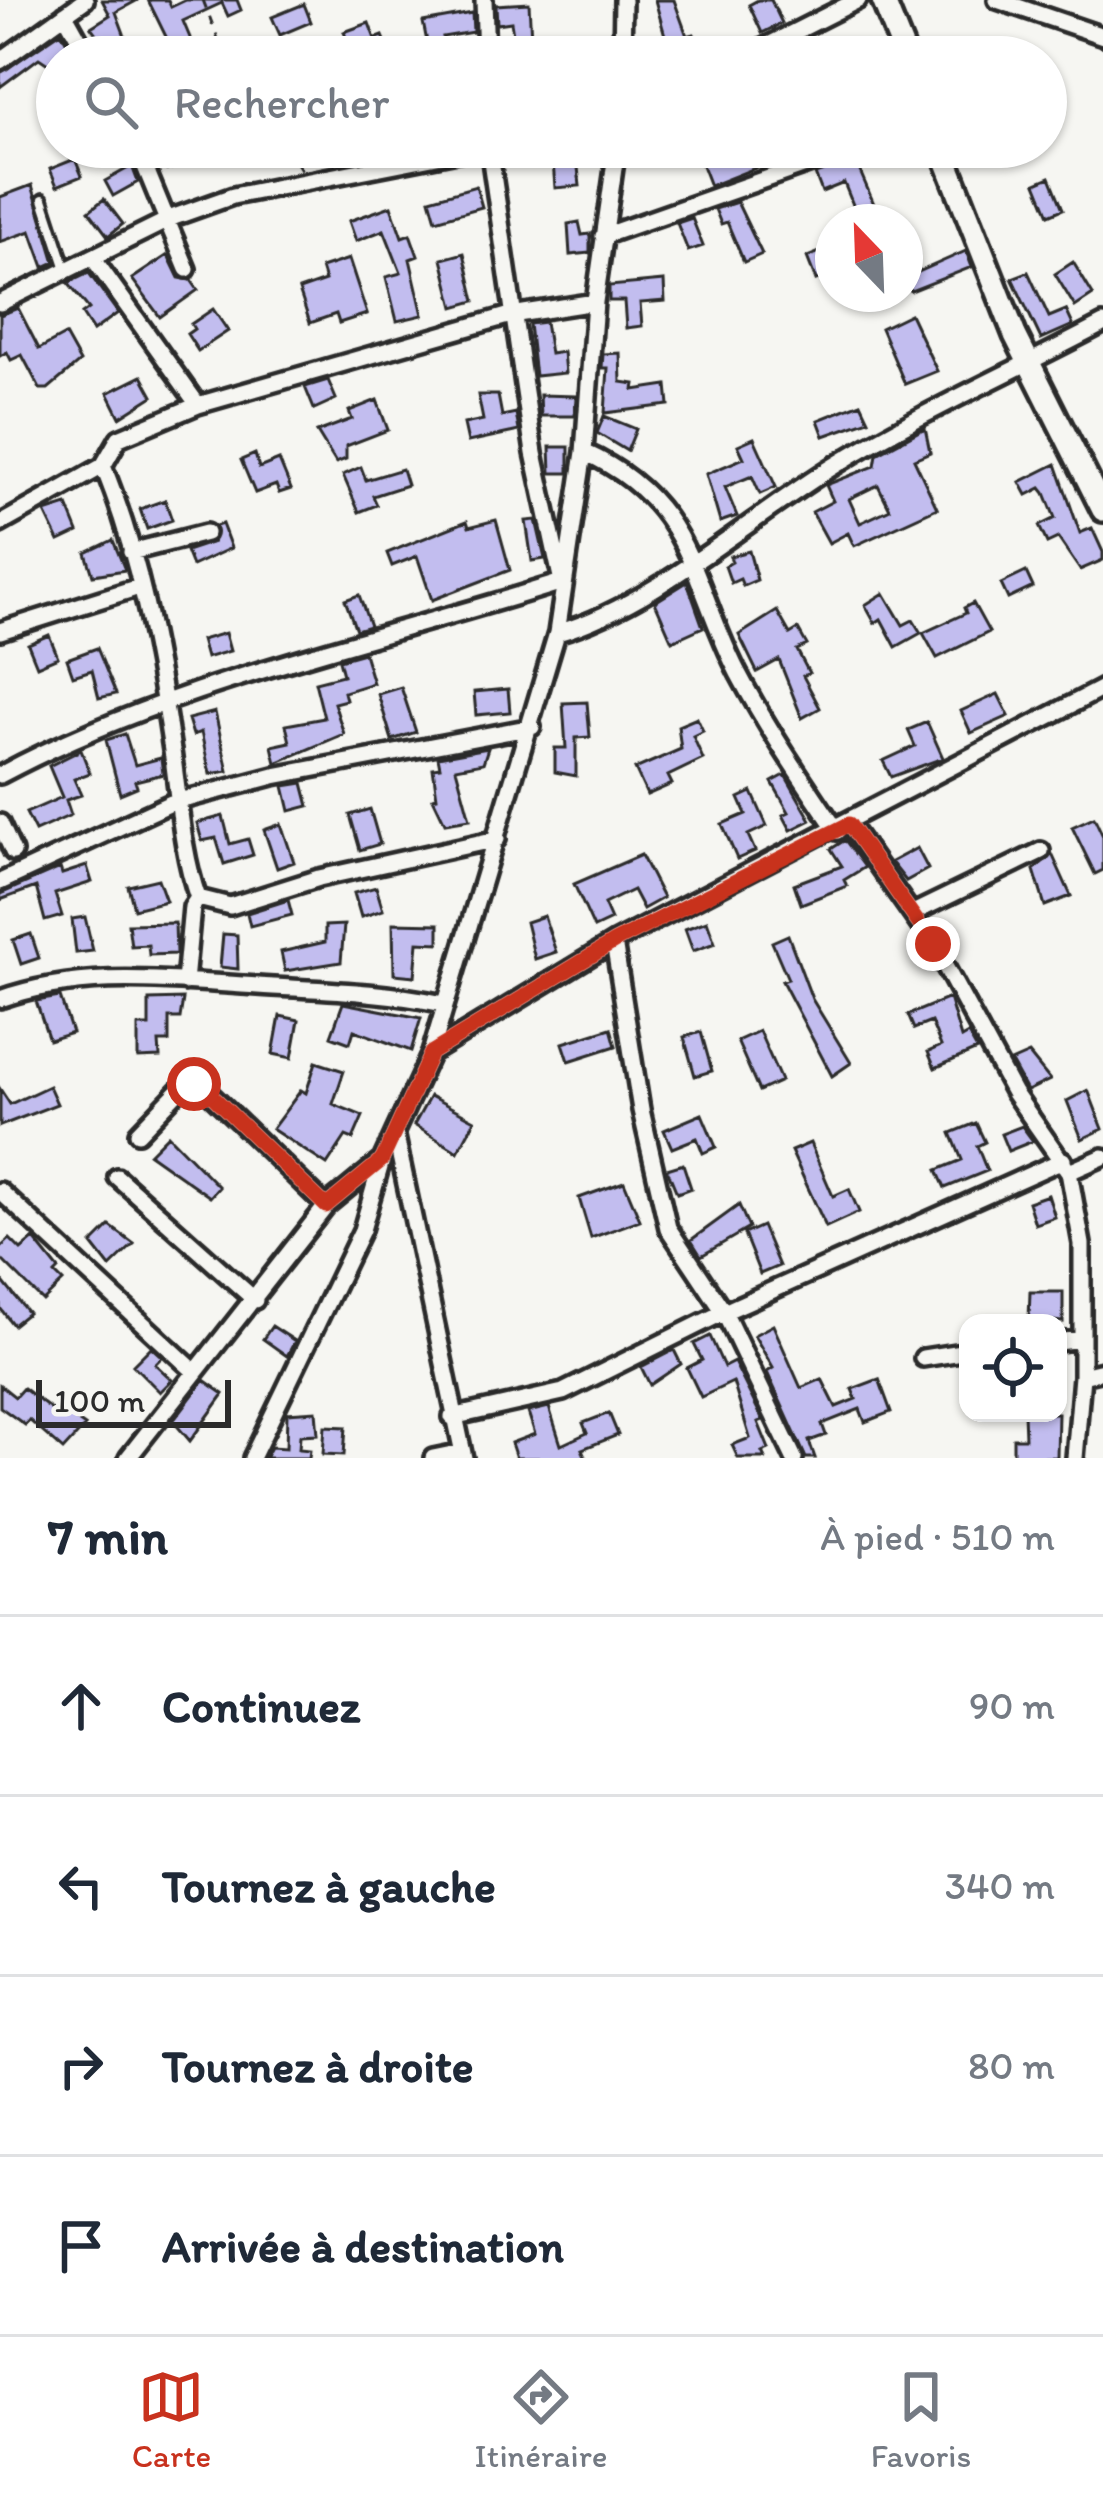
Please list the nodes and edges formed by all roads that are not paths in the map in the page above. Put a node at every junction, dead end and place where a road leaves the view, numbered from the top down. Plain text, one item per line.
1 (484, 0) edge
2 (623, 0) edge
3 (858, 0) edge
4 (883, 0) edge
5 (997, 0) edge
6 (836, 4) edge
7 (76, 5) edge
8 (84, 36) edge
9 (485, 36) edge
10 (622, 36) edge
11 (781, 36) edge
12 (898, 36) edge
13 (1103, 36) edge
14 (0, 61) edge
15 (145, 168) edge
16 (380, 168) edge
17 (489, 168) edge
18 (614, 168) edge
19 (797, 168) edge
20 (950, 168) edge
21 (43, 199) dead end
22 (164, 222) junction
23 (603, 236) junction
24 (93, 258) junction
25 (187, 268) dead end
26 (66, 269) junction
27 (595, 302) junction
28 (0, 303) edge
29 (511, 315) junction
30 (1103, 324) edge
31 (1029, 363) junction
32 (198, 405) junction
33 (584, 452) junction
34 (104, 466) junction
35 (1103, 510) edge
36 (0, 524) edge
37 (206, 532) dead end
38 (131, 552) junction
39 (695, 560) junction
40 (562, 582) junction
41 (139, 587) junction
42 (0, 631) edge
43 (557, 633) junction
44 (1103, 688) edge
45 (165, 704) junction
46 (532, 727) junction
47 (0, 775) edge
48 (180, 801) junction
49 (0, 823) edge
50 (843, 827) junction
51 (497, 839) junction
52 (1041, 851) dead end
53 (13, 852) dead end
54 (0, 882) edge
55 (198, 898) junction
56 (913, 913) junction
57 (614, 942) junction
58 (185, 982) junction
59 (0, 999) edge
60 (444, 1004) junction
61 (431, 1053) junction
62 (138, 1133) dead end
63 (395, 1137) junction
64 (1103, 1157) edge
65 (382, 1160) junction
66 (1066, 1166) junction
67 (117, 1177) dead end
68 (0, 1191) edge
69 (326, 1206) junction
70 (255, 1300) junction
71 (724, 1312) junction
72 (1081, 1339) junction
73 (1067, 1341) edge
74 (959, 1352) edge
75 (923, 1358) dead end
76 (194, 1371) junction
77 (1103, 1371) edge
78 (1082, 1376) junction
79 (452, 1417) junction
80 (463, 1455) edge
81 (128, 1458) edge
82 (252, 1458) edge
83 (433, 1458) edge
84 (794, 1458) edge
85 (1075, 1458) edge

1 - 9 street
2 - 10 street
3 - 6 street
4 - 12 street
5 - 13 street
6 - 11 street
7 - 8 street
7 - 14 street
15 - 22 street
16 - 22 street
17 - 29 street
18 - 23 street
19 - 23 street
20 - 31 street
21 - 26 lane
22 - 24 street
22 - 25 street
23 - 27 street
24 - 26 street
24 - 32 street
26 - 28 street
27 - 29 street
27 - 33 street
29 - 32 street
29 - 40 street
30 - 31 street
31 - 35 street
31 - 39 street
32 - 34 street
33 - 39 street
33 - 40 street
34 - 36 street
34 - 38 street
37 - 38 street
38 - 41 street
39 - 43 street
39 - 50 street
40 - 43 street
40 - 45 street
41 - 42 street
41 - 45 street
43 - 46 street
44 - 50 street
45 - 47 street
45 - 48 street
46 - 48 street
46 - 51 street
48 - 54 street
48 - 55 street
49 - 53 street
50 - 56 street
50 - 57 street
51 - 55 street
51 - 60 street
52 - 56 street
55 - 58 street
56 - 66 street
57 - 61 street
57 - 71 street
58 - 59 street
58 - 60 street
60 - 61 street
61 - 63 street
62 - 69 street
63 - 65 street
63 - 79 street
64 - 66 street
65 - 69 street
65 - 82 street
66 - 71 street
66 - 72 street
67 - 70 street
68 - 76 street
69 - 70 street
70 - 76 street
71 - 79 street
71 - 84 street
72 - 73 street
72 - 78 street
74 - 75 street
76 - 81 street
77 - 78 street
78 - 85 street
79 - 80 street
80 - 83 street

